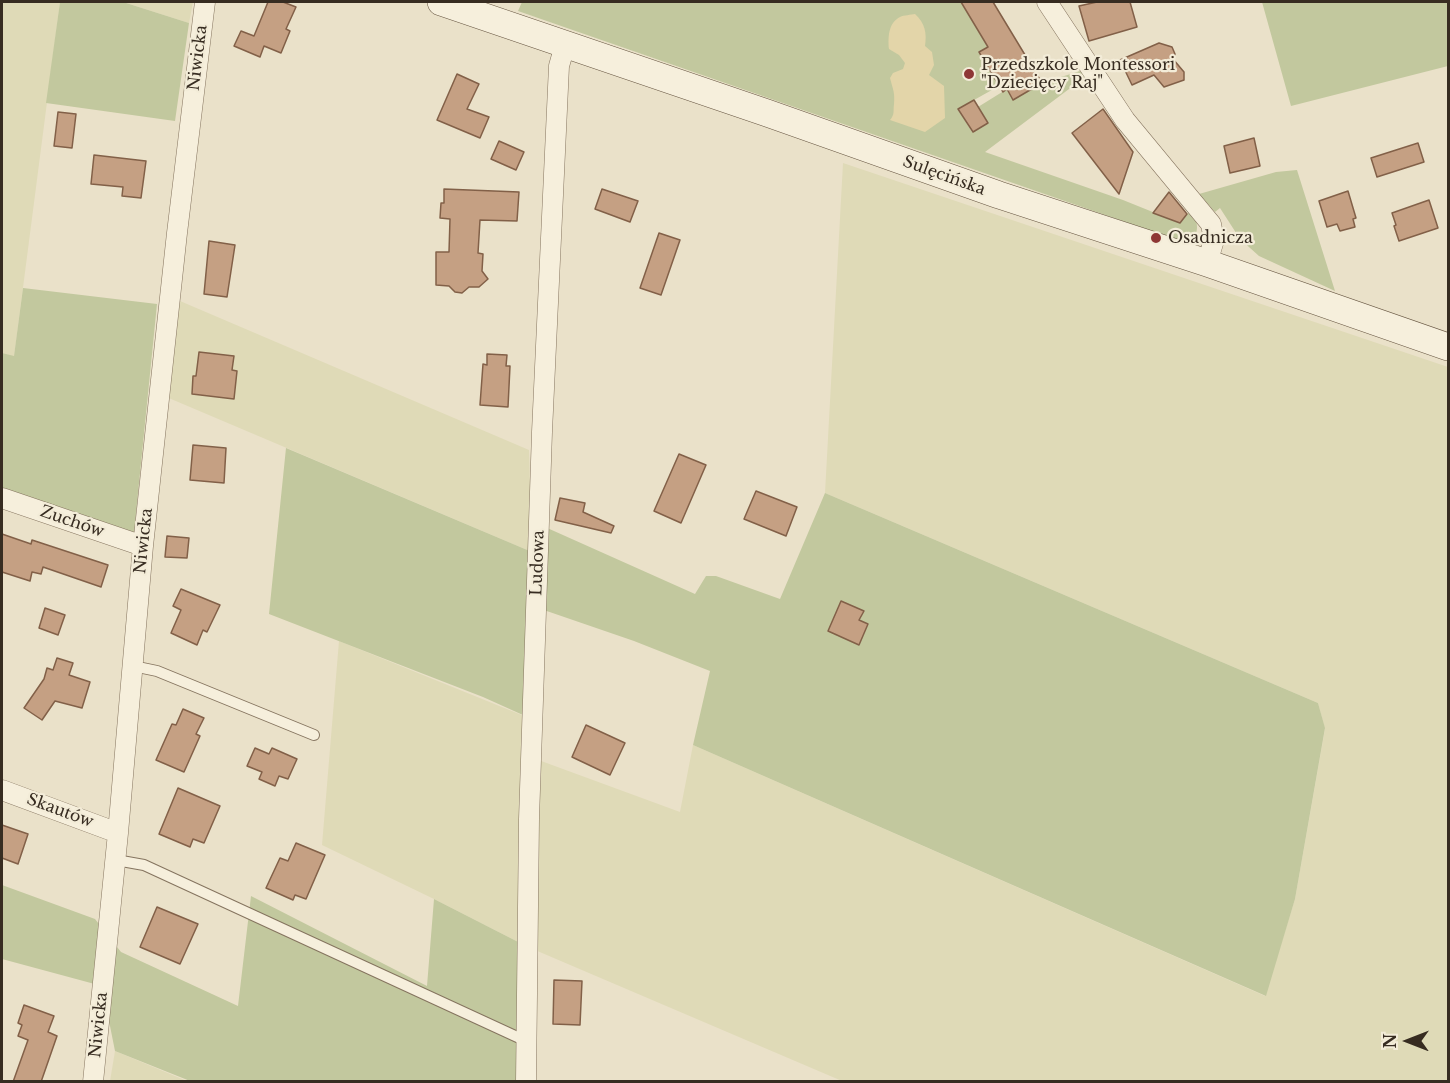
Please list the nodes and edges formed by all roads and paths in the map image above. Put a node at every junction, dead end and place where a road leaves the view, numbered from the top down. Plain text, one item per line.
1 (205, 2) edge
2 (441, 2) edge
3 (1047, 2) edge
4 (565, 45) junction
5 (1207, 263) junction
6 (1449, 347) edge
7 (2, 498) edge
8 (143, 546) junction
9 (132, 666) junction
10 (314, 735) dead end
11 (2, 790) edge
12 (118, 833) junction
13 (116, 860) junction
14 (526, 1041) junction
15 (93, 1082) edge
16 (526, 1082) edge

1 - 8 street, Niwicka
2 - 4 street, Sulęcińska
3 - 5 street
4 - 5 street, Sulęcińska
4 - 14 street, Ludowa
5 - 6 street, Sulęcińska
7 - 8 street, Zuchów
8 - 9 street, Niwicka
9 - 10 lane
9 - 12 street, Niwicka
11 - 12 street, Skautów
12 - 13 street, Niwicka
13 - 14 lane
13 - 15 street, Niwicka
14 - 16 street, Ludowa

